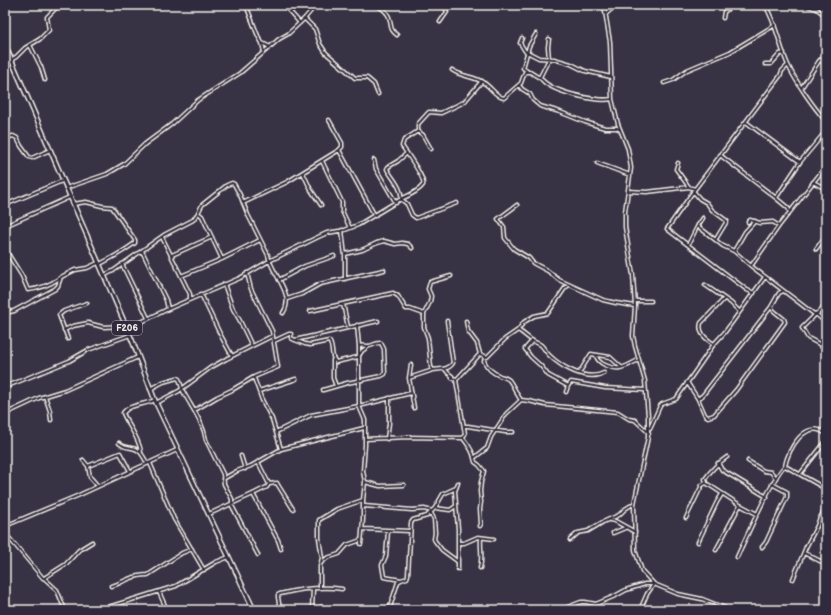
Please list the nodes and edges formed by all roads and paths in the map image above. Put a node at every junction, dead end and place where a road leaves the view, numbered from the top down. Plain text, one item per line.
1 (53, 5) edge
2 (61, 5) edge
3 (246, 5) edge
4 (253, 5) edge
5 (284, 5) edge
6 (316, 5) edge
7 (377, 5) edge
8 (443, 5) edge
9 (604, 5) edge
10 (616, 5) edge
11 (733, 5) edge
12 (765, 5) edge
13 (805, 5) edge
14 (248, 8) junction
15 (55, 9) junction
16 (606, 14) junction
17 (826, 16) edge
18 (305, 18) junction
19 (723, 18) dead end
20 (440, 22) dead end
21 (300, 23) junction
22 (775, 25) junction
23 (536, 34) dead end
24 (397, 35) dead end
25 (522, 38) dead end
26 (549, 39) dead end
27 (262, 43) junction
28 (5, 45) edge
29 (30, 45) junction
30 (270, 47) junction
31 (264, 52) junction
32 (527, 52) junction
33 (826, 52) edge
34 (784, 53) junction
35 (549, 59) junction
36 (12, 60) junction
37 (820, 60) junction
38 (5, 63) edge
39 (765, 64) dead end
40 (826, 64) edge
41 (788, 65) junction
42 (452, 70) dead end
43 (527, 71) junction
44 (540, 77) junction
45 (611, 77) junction
46 (45, 80) dead end
47 (482, 81) junction
48 (664, 83) dead end
49 (519, 85) junction
50 (802, 87) junction
51 (378, 94) dead end
52 (612, 99) junction
53 (329, 120) dead end
54 (746, 122) junction
55 (826, 122) edge
56 (418, 131) junction
57 (621, 131) junction
58 (826, 131) edge
59 (5, 136) edge
60 (431, 149) dead end
61 (50, 150) junction
62 (339, 150) junction
63 (407, 153) junction
64 (720, 156) junction
65 (374, 160) dead end
66 (322, 161) junction
67 (800, 162) junction
68 (678, 163) dead end
69 (597, 164) dead end
70 (826, 166) edge
71 (303, 172) junction
72 (630, 175) junction
73 (62, 181) junction
74 (813, 182) junction
75 (689, 187) junction
76 (66, 188) junction
77 (826, 189) edge
78 (694, 190) junction
79 (628, 191) junction
80 (70, 197) junction
81 (776, 198) junction
82 (401, 199) junction
83 (243, 203) junction
84 (396, 203) junction
85 (457, 203) dead end
86 (73, 204) junction
87 (5, 205) edge
88 (321, 205) dead end
89 (518, 205) dead end
90 (790, 212) junction
91 (198, 213) junction
92 (375, 216) junction
93 (703, 218) dead end
94 (755, 221) junction
95 (748, 222) dead end
96 (698, 225) junction
97 (5, 226) edge
98 (779, 226) junction
99 (350, 228) junction
100 (342, 230) junction
101 (162, 237) junction
102 (212, 237) junction
103 (826, 238) edge
104 (716, 239) junction
105 (260, 240) junction
106 (688, 245) junction
107 (412, 248) dead end
108 (5, 249) edge
109 (816, 249) dead end
110 (142, 251) junction
111 (734, 251) junction
112 (345, 254) junction
113 (172, 255) junction
114 (334, 256) dead end
115 (222, 259) junction
116 (269, 261) junction
117 (99, 264) junction
118 (122, 264) junction
119 (751, 266) junction
120 (826, 267) edge
121 (384, 270) dead end
122 (826, 270) edge
123 (247, 273) junction
124 (104, 276) junction
125 (181, 276) junction
126 (451, 276) dead end
127 (61, 277) junction
128 (765, 277) junction
129 (345, 279) junction
130 (279, 280) junction
131 (224, 284) junction
132 (570, 285) junction
133 (705, 285) dead end
134 (783, 291) junction
135 (754, 293) junction
136 (201, 294) junction
137 (190, 299) junction
138 (287, 299) junction
139 (724, 299) junction
140 (635, 301) junction
141 (651, 301) dead end
142 (87, 303) dead end
143 (342, 304) junction
144 (826, 304) edge
145 (635, 306) junction
146 (770, 307) junction
147 (168, 309) junction
148 (310, 311) dead end
149 (739, 311) junction
150 (5, 313) edge
151 (283, 313) dead end
152 (424, 314) junction
153 (816, 314) junction
154 (148, 318) junction
155 (378, 321) dead end
156 (447, 321) dead end
157 (466, 321) dead end
158 (826, 323) edge
159 (356, 326) junction
160 (348, 327) junction
161 (126, 328) junction
162 (64, 330) junction
163 (518, 330) junction
164 (130, 335) junction
165 (272, 336) junction
166 (68, 339) dead end
167 (295, 340) junction
168 (274, 341) junction
169 (532, 341) junction
170 (714, 344) junction
171 (252, 346) junction
172 (359, 346) junction
173 (369, 346) junction
174 (826, 351) edge
175 (480, 354) junction
176 (596, 355) junction
177 (138, 356) junction
178 (232, 356) junction
179 (358, 357) junction
180 (485, 357) junction
181 (334, 359) junction
182 (639, 360) junction
183 (411, 365) dead end
184 (621, 367) junction
185 (445, 369) junction
186 (433, 370) junction
187 (579, 373) junction
188 (604, 373) dead end
189 (254, 377) junction
190 (409, 378) junction
191 (296, 379) dead end
192 (456, 380) junction
193 (359, 381) junction
194 (687, 382) junction
195 (336, 386) junction
196 (568, 386) junction
197 (5, 387) edge
198 (150, 388) junction
199 (182, 389) junction
200 (323, 390) dead end
201 (645, 390) junction
202 (258, 391) junction
203 (411, 392) junction
204 (566, 392) dead end
205 (45, 396) junction
206 (389, 398) junction
207 (698, 399) junction
208 (521, 400) junction
209 (155, 402) junction
210 (359, 406) junction
211 (414, 408) dead end
212 (195, 410) junction
213 (5, 414) edge
214 (51, 420) dead end
215 (464, 426) junction
216 (364, 427) junction
217 (826, 428) edge
218 (649, 429) junction
219 (495, 431) junction
220 (822, 431) junction
221 (276, 432) junction
222 (513, 432) dead end
223 (648, 433) junction
224 (826, 434) edge
225 (387, 438) junction
226 (463, 438) junction
227 (365, 439) junction
228 (826, 440) edge
229 (120, 443) dead end
230 (280, 449) junction
231 (177, 450) junction
232 (140, 452) junction
233 (241, 456) dead end
234 (727, 457) dead end
235 (474, 458) junction
236 (83, 460) dead end
237 (748, 461) dead end
238 (258, 462) junction
239 (149, 463) junction
240 (718, 463) junction
241 (88, 466) junction
242 (785, 466) junction
243 (245, 469) junction
244 (130, 472) junction
245 (800, 474) junction
246 (776, 478) junction
247 (224, 479) junction
248 (365, 482) junction
249 (458, 483) dead end
250 (269, 484) junction
251 (706, 484) junction
252 (772, 484) junction
253 (404, 485) dead end
254 (98, 486) junction
255 (456, 488) junction
256 (826, 489) edge
257 (253, 494) junction
258 (722, 494) junction
259 (767, 497) junction
260 (363, 500) junction
261 (233, 503) junction
262 (634, 504) junction
263 (740, 505) junction
264 (364, 506) junction
265 (456, 506) junction
266 (826, 507) edge
267 (435, 508) junction
268 (293, 509) dead end
269 (432, 512) junction
270 (208, 514) junction
271 (757, 514) junction
272 (686, 518) dead end
273 (609, 520) junction
274 (5, 526) edge
275 (480, 526) dead end
276 (626, 528) junction
277 (362, 529) junction
278 (388, 531) junction
279 (410, 531) junction
280 (635, 532) junction
281 (614, 533) dead end
282 (5, 534) edge
283 (481, 538) junction
284 (494, 539) dead end
285 (361, 540) junction
286 (570, 540) dead end
287 (92, 542) dead end
288 (698, 542) dead end
289 (458, 543) junction
290 (361, 544) dead end
291 (762, 547) dead end
292 (192, 549) junction
293 (281, 549) dead end
294 (716, 550) dead end
295 (804, 554) junction
296 (258, 555) dead end
297 (229, 557) junction
298 (737, 557) dead end
299 (458, 561) junction
300 (826, 564) edge
301 (320, 566) junction
302 (480, 568) dead end
303 (458, 569) dead end
304 (204, 570) junction
305 (44, 578) junction
306 (793, 579) dead end
307 (401, 580) junction
308 (654, 584) junction
309 (111, 586) dead end
310 (320, 588) junction
311 (312, 589) junction
312 (342, 589) dead end
313 (159, 592) junction
314 (103, 609) edge
315 (65, 610) edge
316 (99, 610) edge
317 (168, 610) edge
318 (254, 610) edge
319 (280, 610) edge
320 (295, 610) edge
321 (312, 610) edge
322 (339, 610) edge
323 (355, 610) edge
324 (389, 610) edge
325 (560, 610) edge
326 (640, 610) edge
327 (730, 610) edge

1 - 15 street
2 - 15 street
3 - 14 street
4 - 14 street
5 - 21 street
6 - 18 street
7 - 24 street
8 - 20 street
9 - 16 street
10 - 16 street
11 - 19 street
12 - 22 street
13 - 17 street
14 - 27 street
15 - 29 street
16 - 45 street
18 - 21 street
18 - 51 street
21 - 30 street
22 - 34 street
22 - 48 street
23 - 32 street
25 - 32 street
26 - 35 street
27 - 30 street
27 - 31 street
28 - 36 main road, F206
29 - 36 street
29 - 46 street
30 - 31 street
31 - 76 street
32 - 35 street
32 - 43 street
33 - 37 street
34 - 39 street
34 - 41 street
35 - 44 street
35 - 45 street
36 - 38 street
36 - 61 main road, F206
37 - 40 street
37 - 50 street
41 - 50 street
41 - 54 street
42 - 47 street
43 - 44 street
43 - 49 street
44 - 52 street
45 - 52 street
47 - 49 street
47 - 56 street
49 - 57 street
50 - 55 street
52 - 57 street
53 - 62 street
54 - 64 street
54 - 67 street
56 - 60 street
56 - 63 street
57 - 72 street
58 - 67 street
59 - 61 street
61 - 73 main road, F206
62 - 66 street
62 - 92 street
63 - 82 street
63 - 82 street
64 - 78 street
64 - 81 street
65 - 84 street
66 - 71 street
66 - 99 street
67 - 81 street
68 - 75 street
69 - 72 street
70 - 74 street
71 - 83 street
71 - 88 street
72 - 79 street
73 - 76 main road, F206
73 - 87 street
74 - 77 street
74 - 90 street
75 - 78 street
75 - 79 street
76 - 80 main road, F206
78 - 104 street
78 - 106 street
79 - 140 street
80 - 86 main road, F206
80 - 97 street
81 - 90 street
82 - 84 street
82 - 85 street
83 - 91 street
83 - 105 street
84 - 92 street
86 - 117 main road, F206
86 - 117 street
89 - 132 street
90 - 98 street
91 - 101 street
91 - 102 street
92 - 99 street
93 - 96 street
94 - 95 street
94 - 98 street
94 - 111 street
96 - 104 street
96 - 106 street
98 - 119 street
99 - 100 street
100 - 112 street
100 - 116 street
101 - 110 street
101 - 113 street
102 - 113 street
102 - 115 street
103 - 109 street
104 - 111 street
105 - 115 street
105 - 116 street
106 - 135 street
107 - 112 street
108 - 127 street
110 - 118 street
110 - 147 street
111 - 119 street
112 - 129 street
113 - 125 street
114 - 130 street
115 - 125 street
116 - 123 street
116 - 130 street
117 - 124 main road, F206
117 - 127 street
118 - 124 street
118 - 154 street
119 - 128 street
120 - 122 street
121 - 129 street
123 - 131 street
123 - 165 street
124 - 161 main road, F206
125 - 137 street
126 - 152 street
127 - 150 street
128 - 134 street
128 - 135 street
129 - 138 street
130 - 138 street
131 - 136 street
131 - 171 street
132 - 145 street
132 - 163 street
133 - 139 street
134 - 146 street
134 - 153 street
135 - 149 street
136 - 137 street
136 - 178 street
137 - 147 street
138 - 151 street
139 - 149 street
139 - 170 street
140 - 141 street
140 - 145 street
142 - 162 street
143 - 148 street
143 - 152 street
143 - 160 street
144 - 153 street
145 - 182 street
146 - 207 street
146 - 207 street
147 - 154 street
149 - 170 street
152 - 186 street
153 - 158 street
153 - 174 street
154 - 161 street
155 - 159 street
156 - 185 street
157 - 175 street
159 - 160 street
159 - 172 street
160 - 167 street
161 - 162 street
161 - 164 main road, F206
162 - 166 street
163 - 169 street
163 - 180 street
164 - 177 main road, F206
164 - 197 street
165 - 168 street
165 - 171 street
167 - 168 street
167 - 181 street
168 - 189 street
169 - 187 street
169 - 196 street
170 - 194 street
171 - 178 street
172 - 173 street
172 - 179 street
173 - 179 street
173 - 193 street
175 - 180 street
175 - 192 street
176 - 184 street
176 - 184 street
176 - 187 street
177 - 198 main road, F206
177 - 205 street
178 - 199 street
179 - 181 street
179 - 193 street
180 - 208 street
181 - 195 street
182 - 184 street
182 - 201 street
183 - 190 street
185 - 186 street
185 - 192 street
186 - 190 street
187 - 188 street
189 - 202 street
189 - 212 street
190 - 203 street
191 - 202 street
192 - 215 street
193 - 195 street
193 - 210 street
194 - 207 street
194 - 218 street
195 - 200 street
196 - 201 street
196 - 204 street
198 - 199 street
198 - 209 main road, F206
199 - 209 street
199 - 212 street
201 - 218 street
202 - 221 street
203 - 206 street
203 - 211 street
205 - 213 street
205 - 214 street
206 - 210 street
206 - 225 street
208 - 219 street
208 - 223 street
209 - 231 main road, F206
209 - 232 street
210 - 216 street
210 - 221 street
212 - 247 street
215 - 219 street
215 - 226 street
216 - 227 street
216 - 230 street
217 - 220 street
218 - 223 street
219 - 222 street
219 - 235 street
220 - 224 street
220 - 242 street
221 - 230 street
223 - 262 street
225 - 226 street
225 - 227 street
226 - 235 street
227 - 248 street
228 - 245 street
229 - 232 street
230 - 238 street
231 - 239 street
231 - 270 main road, F206
232 - 239 street
233 - 243 street
234 - 240 street
235 - 275 street
236 - 241 street
237 - 246 street
238 - 243 street
238 - 250 street
239 - 244 street
239 - 292 street
240 - 251 street
240 - 259 street
241 - 244 street
241 - 254 street
242 - 245 street
242 - 246 street
243 - 247 street
244 - 254 street
245 - 256 street
246 - 252 street
247 - 261 street
248 - 253 street
248 - 260 street
249 - 255 street
250 - 257 street
250 - 268 street
251 - 258 street
251 - 272 street
252 - 259 street
252 - 291 street
254 - 274 street
255 - 265 street
255 - 267 street
257 - 261 street
257 - 293 street
258 - 263 street
258 - 288 street
259 - 271 street
260 - 264 street
260 - 301 street
261 - 270 street
261 - 296 street
262 - 273 street
262 - 280 street
263 - 271 street
263 - 294 street
264 - 269 street
264 - 277 street
265 - 267 street
265 - 289 street
266 - 295 street
267 - 269 street
269 - 279 street
269 - 299 street
270 - 297 main road, F206
271 - 298 street
273 - 276 street
273 - 286 street
276 - 280 street
276 - 281 street
277 - 278 street
277 - 285 street
278 - 279 street
278 - 307 street
279 - 307 street
280 - 308 street
282 - 305 street
283 - 284 street
283 - 289 street
283 - 302 street
285 - 290 street
285 - 301 street
287 - 305 street
289 - 299 street
292 - 304 street
292 - 309 street
295 - 300 street
295 - 306 street
297 - 304 street
297 - 318 main road, F206
299 - 303 street
301 - 310 street
304 - 313 street
305 - 315 street
307 - 324 street
308 - 325 street
308 - 326 street
308 - 327 street
310 - 311 street
310 - 312 street
311 - 319 street
311 - 321 street
313 - 314 street
313 - 317 street
314 - 316 street
320 - 321 street
321 - 322 street
322 - 323 street

